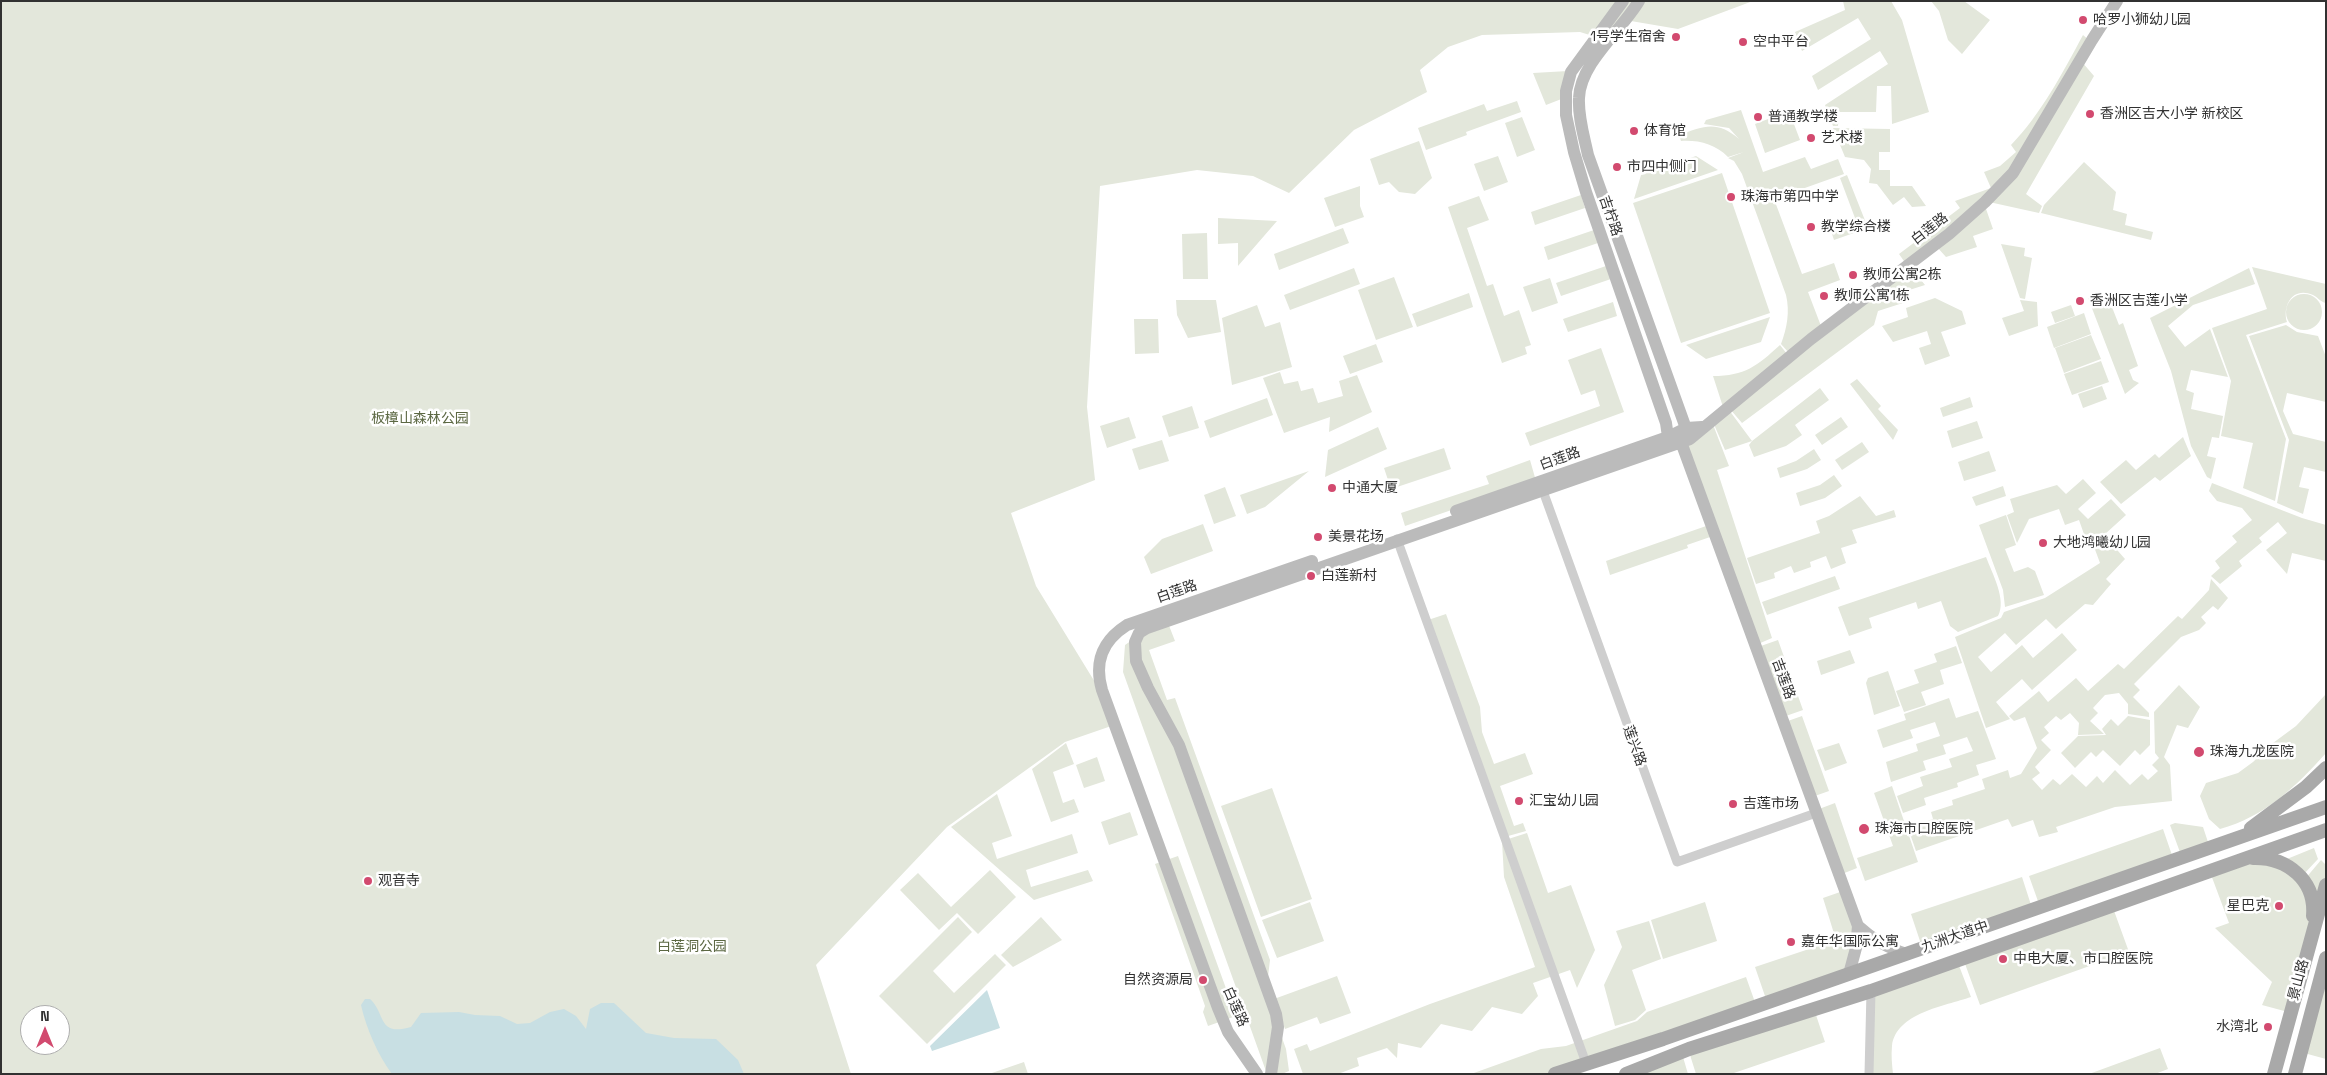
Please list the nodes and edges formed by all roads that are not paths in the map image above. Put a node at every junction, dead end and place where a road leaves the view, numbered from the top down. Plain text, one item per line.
1 (1623, 1) edge
2 (1639, 1) edge
3 (2117, 1) edge
4 (1686, 436) junction
5 (1668, 437) junction
6 (1543, 492) junction
7 (1397, 539) junction
8 (2326, 768) edge
9 (2326, 807) edge
10 (1816, 813) junction
11 (2326, 830) edge
12 (2234, 840) junction
13 (2235, 861) junction
14 (2326, 885) edge
15 (1858, 926) junction
16 (2310, 940) junction
17 (1906, 954) junction
18 (2326, 958) edge
19 (1849, 974) junction
20 (1871, 991) junction
21 (1586, 1063) junction
22 (1257, 1074) edge
23 (1271, 1074) edge
24 (1555, 1074) edge
25 (1626, 1074) edge
26 (1869, 1074) edge
27 (2274, 1074) edge
28 (2295, 1074) edge

1 - 5 main road, 吉柠路
2 - 4 main road, 吉柠路
3 - 4 main road, 白莲路
4 - 5 main road
4 - 6 main road, 白莲路
4 - 10 main road, 吉莲路
5 - 22 main road, 白莲路
6 - 7 main road, 白莲路
6 - 10 street, 莲兴路
7 - 21 street
7 - 23 main road, 白莲路
8 - 12 main road
9 - 12 main road, 九洲大道中
10 - 15 main road, 吉莲路
11 - 13 main road, 九洲大道中
12 - 17 main road, 九洲大道中
13 - 16 main road
13 - 20 main road, 九洲大道中
14 - 16 main road, 景山路
15 - 17 main road
15 - 19 main road
16 - 27 main road, 景山路
17 - 19 main road, 九洲大道中
18 - 28 main road, 景山路
19 - 21 main road, 九洲大道中
20 - 25 main road, 九洲大道中
20 - 26 street
21 - 24 main road, 九洲大道中

